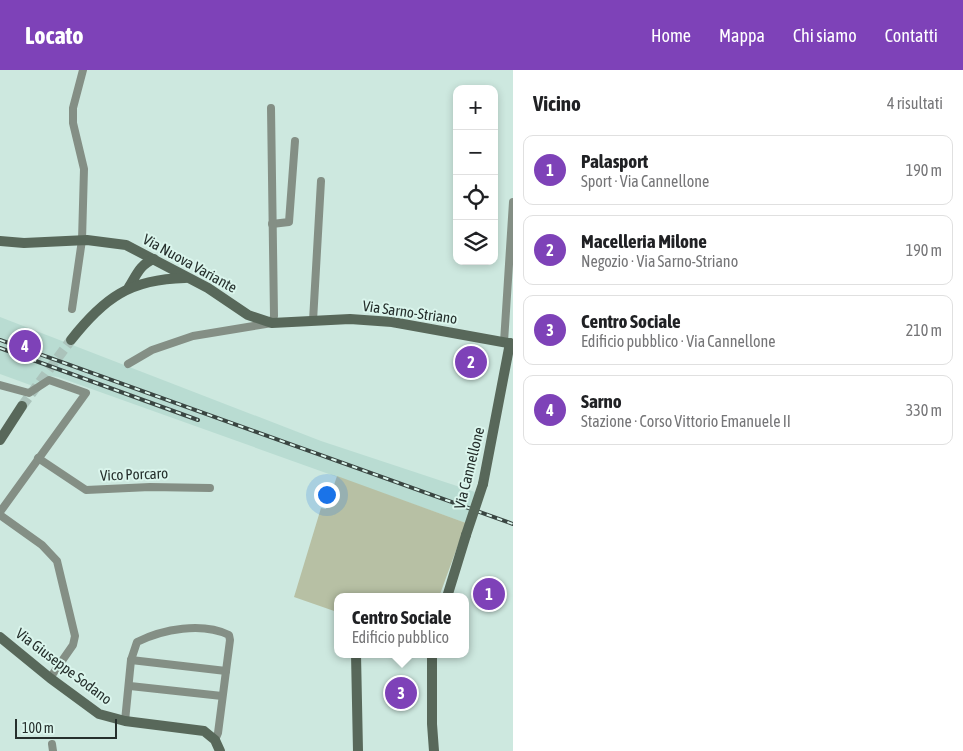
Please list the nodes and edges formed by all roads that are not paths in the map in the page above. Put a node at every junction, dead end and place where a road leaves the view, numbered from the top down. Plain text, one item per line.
1 (83, 70) edge
2 (271, 108) dead end
3 (295, 141) dead end
4 (321, 180) dead end
5 (513, 202) edge
6 (272, 224) junction
7 (0, 240) edge
8 (82, 240) junction
9 (126, 245) junction
10 (154, 258) junction
11 (140, 268) junction
12 (186, 278) junction
13 (149, 280) junction
14 (129, 288) junction
15 (72, 310) dead end
16 (313, 321) junction
17 (272, 323) junction
18 (71, 340) tunnel mouth
19 (509, 343) edge
20 (128, 364) dead end
21 (0, 385) edge
22 (22, 406) tunnel mouth
23 (2, 430) edge
24 (0, 440) edge
25 (38, 458) junction
26 (210, 488) dead end
27 (0, 513) edge
28 (448, 593) edge
29 (0, 637) edge
30 (356, 658) edge
31 (429, 658) edge
32 (131, 660) junction
33 (226, 671) junction
34 (50, 678) junction
35 (130, 686) junction
36 (222, 696) junction
37 (125, 721) junction
38 (215, 740) junction
39 (220, 751) edge
40 (358, 751) edge
41 (434, 751) edge

1 - 8 street
2 - 6 street
3 - 6 street
4 - 16 street
5 - 19 street
6 - 17 street
7 - 8 main road, Via Nuova Variante
8 - 9 main road, Via Nuova Variante
8 - 15 street
9 - 10 main road, Via Nuova Variante
9 - 11 main road
10 - 11 main road
10 - 12 main road, Via Nuova Variante
10 - 13 main road
11 - 14 main road
12 - 13 main road
12 - 17 main road, Via Nuova Variante
13 - 14 main road
14 - 18 main road
16 - 17 main road, Via Sarno-Striano
16 - 19 main road, Via Sarno-Striano
17 - 20 street
19 - 28 main road, Via Cannellone, bridge
21 - 25 street
22 - 23 main road
23 - 24 main road
25 - 26 street, Vico Porcaro
25 - 27 street
27 - 34 street
29 - 34 main road, Via Giuseppe Sodano
30 - 40 main road
31 - 41 main road
32 - 33 street
32 - 33 street
32 - 35 street
33 - 36 street
34 - 37 main road, Via Giuseppe Sodano
35 - 36 street
35 - 37 street
36 - 38 street
37 - 38 main road, Via Giuseppe Sodano
38 - 39 main road

